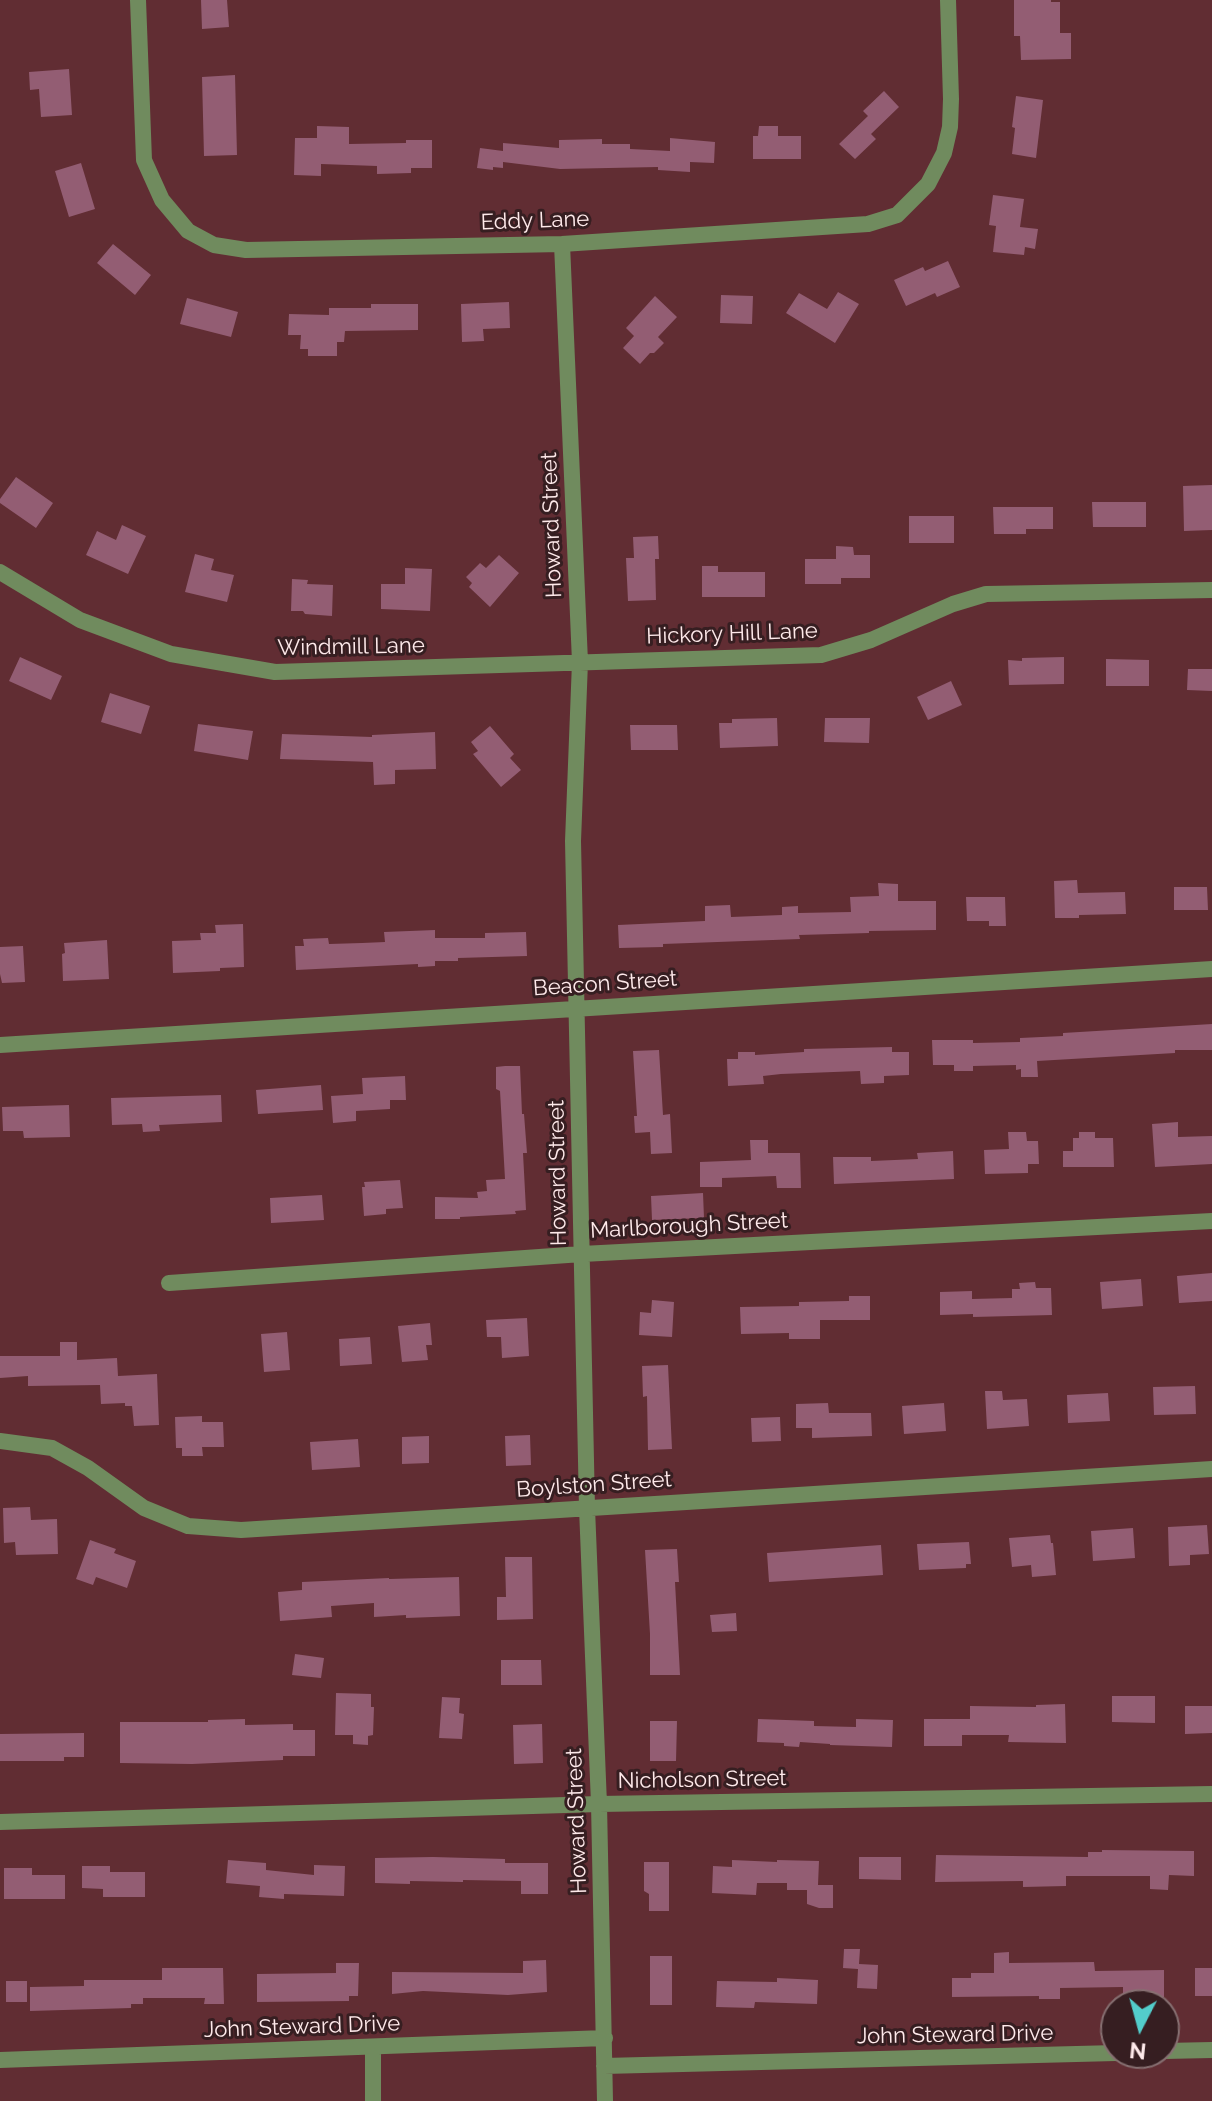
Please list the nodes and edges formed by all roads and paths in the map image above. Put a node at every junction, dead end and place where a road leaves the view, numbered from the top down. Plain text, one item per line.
1 (138, 0) edge
2 (948, 0) edge
3 (562, 244) junction
4 (0, 572) edge
5 (1212, 590) edge
6 (580, 662) junction
7 (1212, 969) edge
8 (577, 1007) junction
9 (0, 1045) edge
10 (1212, 1221) edge
11 (582, 1254) junction
12 (169, 1283) dead end
13 (0, 1441) edge
14 (1212, 1469) edge
15 (587, 1508) junction
16 (1212, 1794) edge
17 (599, 1804) junction
18 (0, 1822) edge
19 (605, 2038) junction
20 (373, 2047) junction
21 (1212, 2050) edge
22 (1180, 2051) edge
23 (1100, 2053) edge
24 (0, 2060) edge
25 (604, 2066) junction
26 (373, 2101) edge
27 (605, 2101) edge

1 - 3 street, Eddy Lane
2 - 3 street, Eddy Lane
3 - 6 street, Howard Street
4 - 6 street, Windmill Lane
5 - 6 street, Hickory Hill Lane
6 - 8 street, Howard Street
7 - 8 street, Beacon Street
8 - 9 street, Beacon Street
8 - 11 street, Howard Street
10 - 11 street, Marlborough Street
11 - 12 street, Marlborough Street
11 - 15 street, Howard Street
13 - 15 street, Boylston Street
14 - 15 street, Boylston Street
15 - 17 street, Howard Street
16 - 17 street, Nicholson Street
17 - 18 street, Nicholson Street
17 - 19 street, Howard Street
19 - 20 street, John Steward Drive
19 - 25 street, Howard Street
20 - 24 street, John Steward Drive
20 - 26 street
21 - 22 street
23 - 25 street, John Steward Drive
25 - 27 street, Howard Street

